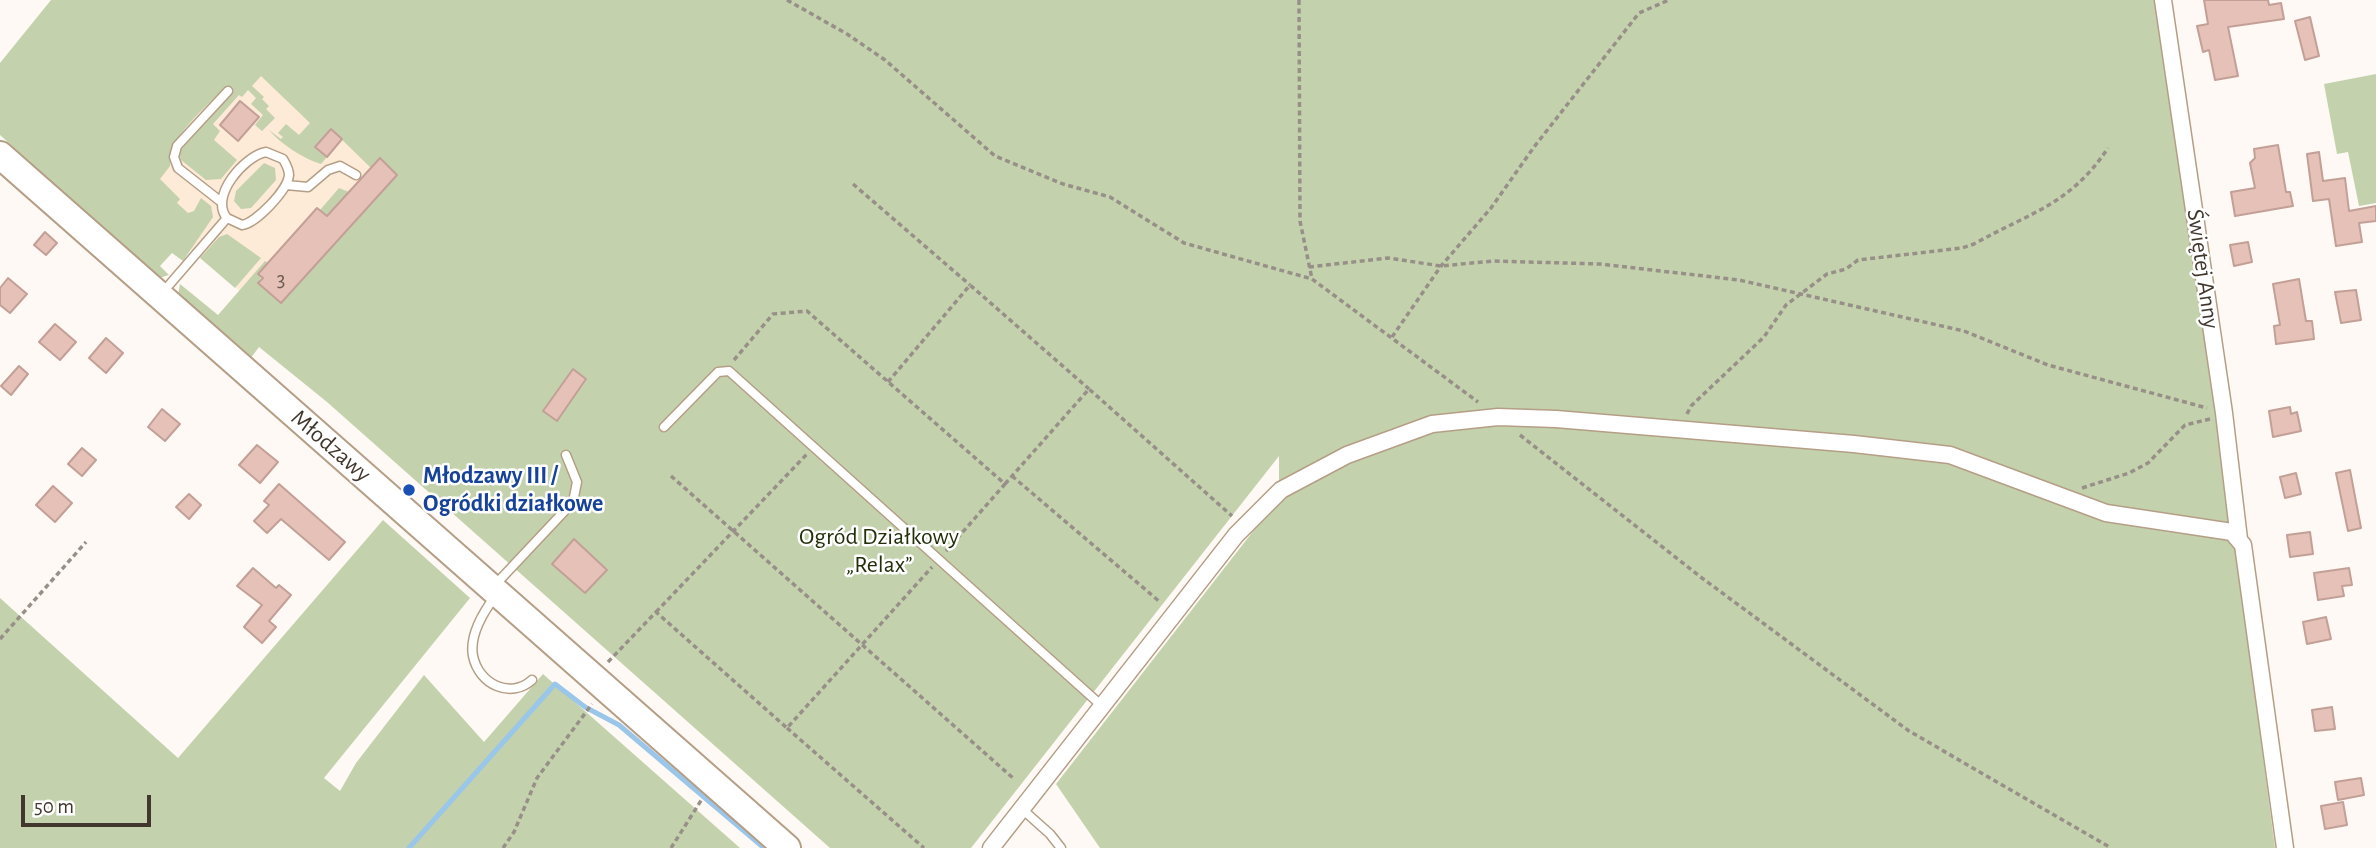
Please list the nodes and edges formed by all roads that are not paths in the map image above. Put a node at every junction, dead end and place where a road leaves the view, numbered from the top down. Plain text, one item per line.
1 (2163, 0) edge
2 (228, 91) dead end
3 (0, 155) edge
4 (356, 175) dead end
5 (286, 185) junction
6 (220, 201) junction
7 (227, 218) junction
8 (160, 295) junction
9 (664, 427) dead end
10 (566, 455) dead end
11 (2241, 542) junction
12 (495, 590) junction
13 (532, 680) dead end
14 (1102, 706) junction
15 (1021, 809) junction
16 (787, 848) edge
17 (991, 848) edge
18 (1060, 848) edge
19 (2285, 848) edge

1 - 11 street, Świętej Anny
2 - 6 lane
3 - 8 main road, Młodzawy
4 - 5 lane
5 - 6 lane
5 - 7 lane
6 - 7 lane
7 - 8 lane
8 - 12 main road, Młodzawy
9 - 14 lane
10 - 12 lane
11 - 14 street
11 - 19 street, Świętej Anny
12 - 13 lane
12 - 16 main road, Młodzawy
14 - 15 street
15 - 17 street
15 - 18 lane

